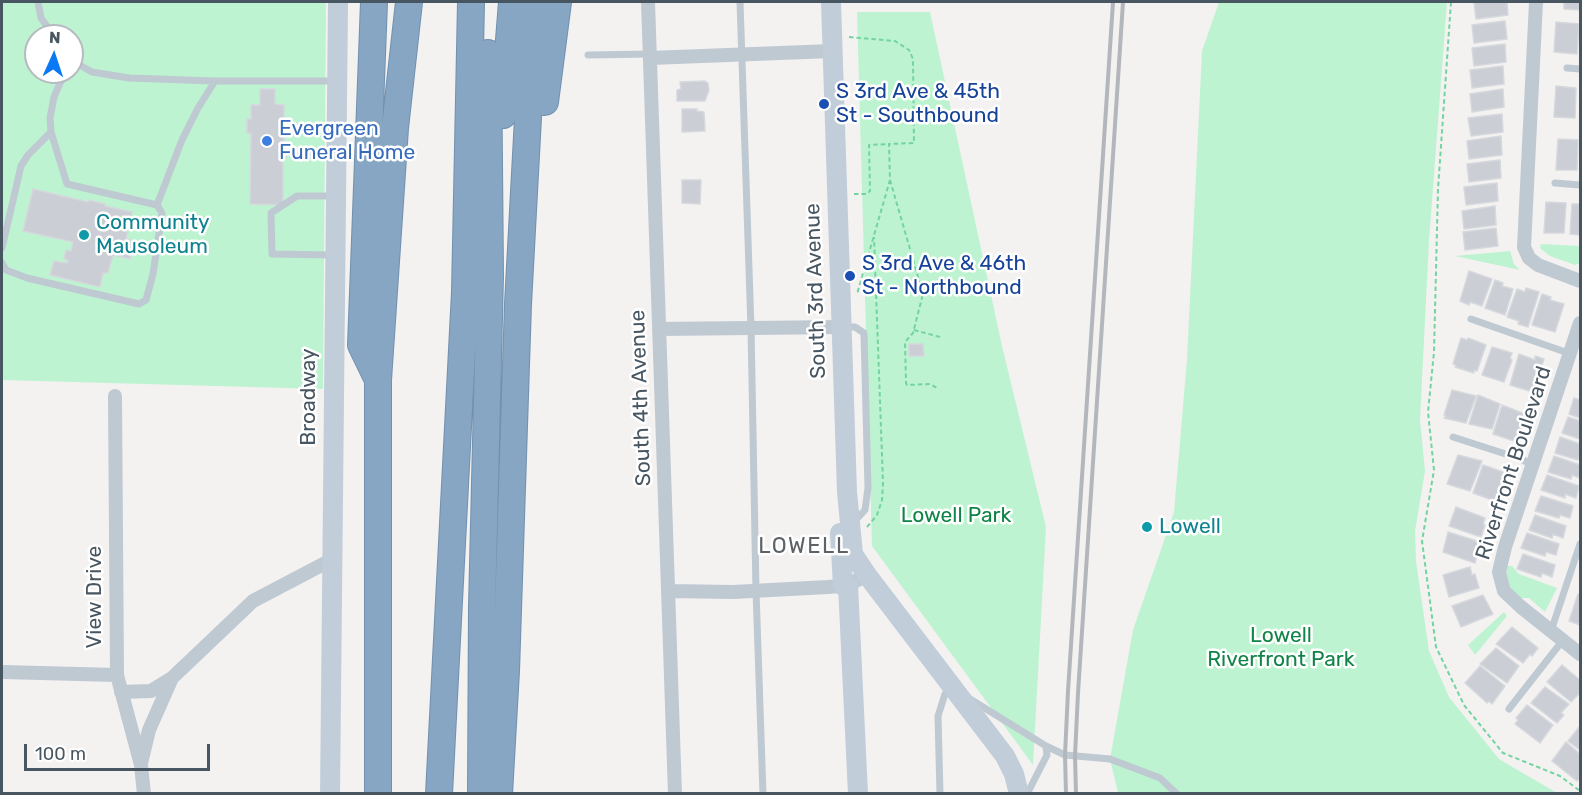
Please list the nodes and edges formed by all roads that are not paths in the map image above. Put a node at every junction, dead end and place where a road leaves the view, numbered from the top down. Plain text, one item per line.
1 (38, 2) edge
2 (338, 2) edge
3 (374, 2) edge
4 (408, 2) edge
5 (471, 2) edge
6 (487, 2) edge
7 (512, 2) edge
8 (537, 2) edge
9 (558, 2) edge
10 (648, 2) edge
11 (740, 2) edge
12 (831, 2) edge
13 (1536, 2) edge
14 (45, 24) edge
15 (832, 44) junction
16 (588, 55) dead end
17 (741, 55) junction
18 (650, 56) junction
19 (84, 68) edge
20 (1567, 68) dead end
21 (1581, 69) edge
22 (215, 81) junction
23 (337, 81) junction
24 (60, 84) edge
25 (51, 132) junction
26 (297, 156) dead end
27 (336, 156) junction
28 (1555, 183) dead end
29 (1581, 185) edge
30 (336, 196) junction
31 (157, 205) junction
32 (2, 248) edge
33 (335, 255) junction
34 (2, 263) edge
35 (490, 276) junction
36 (1581, 281) edge
37 (518, 304) junction
38 (1471, 319) dead end
39 (1581, 323) edge
40 (841, 327) junction
41 (751, 328) junction
42 (660, 329) junction
43 (1570, 354) junction
44 (378, 380) junction
45 (115, 396) dead end
46 (1453, 437) dead end
47 (846, 453) junction
48 (1533, 465) junction
49 (851, 536) junction
50 (1581, 544) edge
51 (333, 559) junction
52 (867, 575) junction
53 (845, 585) junction
54 (669, 591) junction
55 (756, 591) junction
56 (1551, 631) junction
57 (1563, 640) junction
58 (1581, 654) edge
59 (2, 672) edge
60 (117, 675) junction
61 (172, 678) junction
62 (955, 690) junction
63 (121, 692) junction
64 (1509, 709) dead end
65 (1046, 746) junction
66 (141, 765) junction
67 (144, 794) edge
68 (330, 794) edge
69 (378, 794) edge
70 (439, 794) edge
71 (481, 794) edge
72 (499, 794) edge
73 (675, 794) edge
74 (763, 794) edge
75 (858, 794) edge
76 (940, 794) edge
77 (1018, 794) edge
78 (1027, 794) edge
79 (1178, 794) edge

1 - 14 lane
2 - 23 street, Broadway
3 - 44 highway
4 - 44 highway
5 - 70 highway
6 - 35 highway
7 - 35 highway
8 - 37 highway
9 - 37 highway
10 - 18 street, South 4th Avenue
11 - 17 lane
12 - 15 street, South 3rd Avenue
13 - 36 street
15 - 17 street
15 - 40 street, South 3rd Avenue
16 - 18 lane
17 - 18 street
17 - 41 lane
18 - 42 street, South 4th Avenue
19 - 22 lane
20 - 21 lane
22 - 23 lane
22 - 31 lane
23 - 27 street, Broadway
24 - 25 lane
25 - 31 lane
25 - 32 lane
26 - 27 lane
27 - 30 street, Broadway
28 - 29 lane
30 - 33 street, Broadway
30 - 33 lane
31 - 34 lane
33 - 51 street, Broadway
35 - 71 highway
37 - 72 highway
38 - 43 lane
39 - 43 street, Riverfront Boulevard
40 - 41 street
40 - 47 street, South 3rd Avenue
40 - 49 lane
41 - 42 street
41 - 55 lane
42 - 54 street, South 4th Avenue
43 - 48 street, Riverfront Boulevard
44 - 69 highway
45 - 60 street, View Drive
46 - 48 lane
47 - 49 street, South 3rd Avenue
47 - 53 street
48 - 56 street, Riverfront Boulevard
49 - 52 street, South 3rd Avenue
50 - 56 lane
51 - 61 street
51 - 68 street, Broadway
52 - 53 street
52 - 62 street, South 3rd Avenue
53 - 55 street
53 - 75 street
54 - 55 street
54 - 73 street, South 4th Avenue
55 - 74 lane
56 - 57 street, Riverfront Boulevard
57 - 58 street, Riverfront Boulevard
57 - 64 lane
59 - 60 street
60 - 63 street, View Drive
61 - 63 street
61 - 66 street
62 - 65 lane
62 - 76 lane
62 - 77 street, South 3rd Avenue
63 - 66 street, View Drive
65 - 78 lane
65 - 79 lane
66 - 67 street, View Drive

